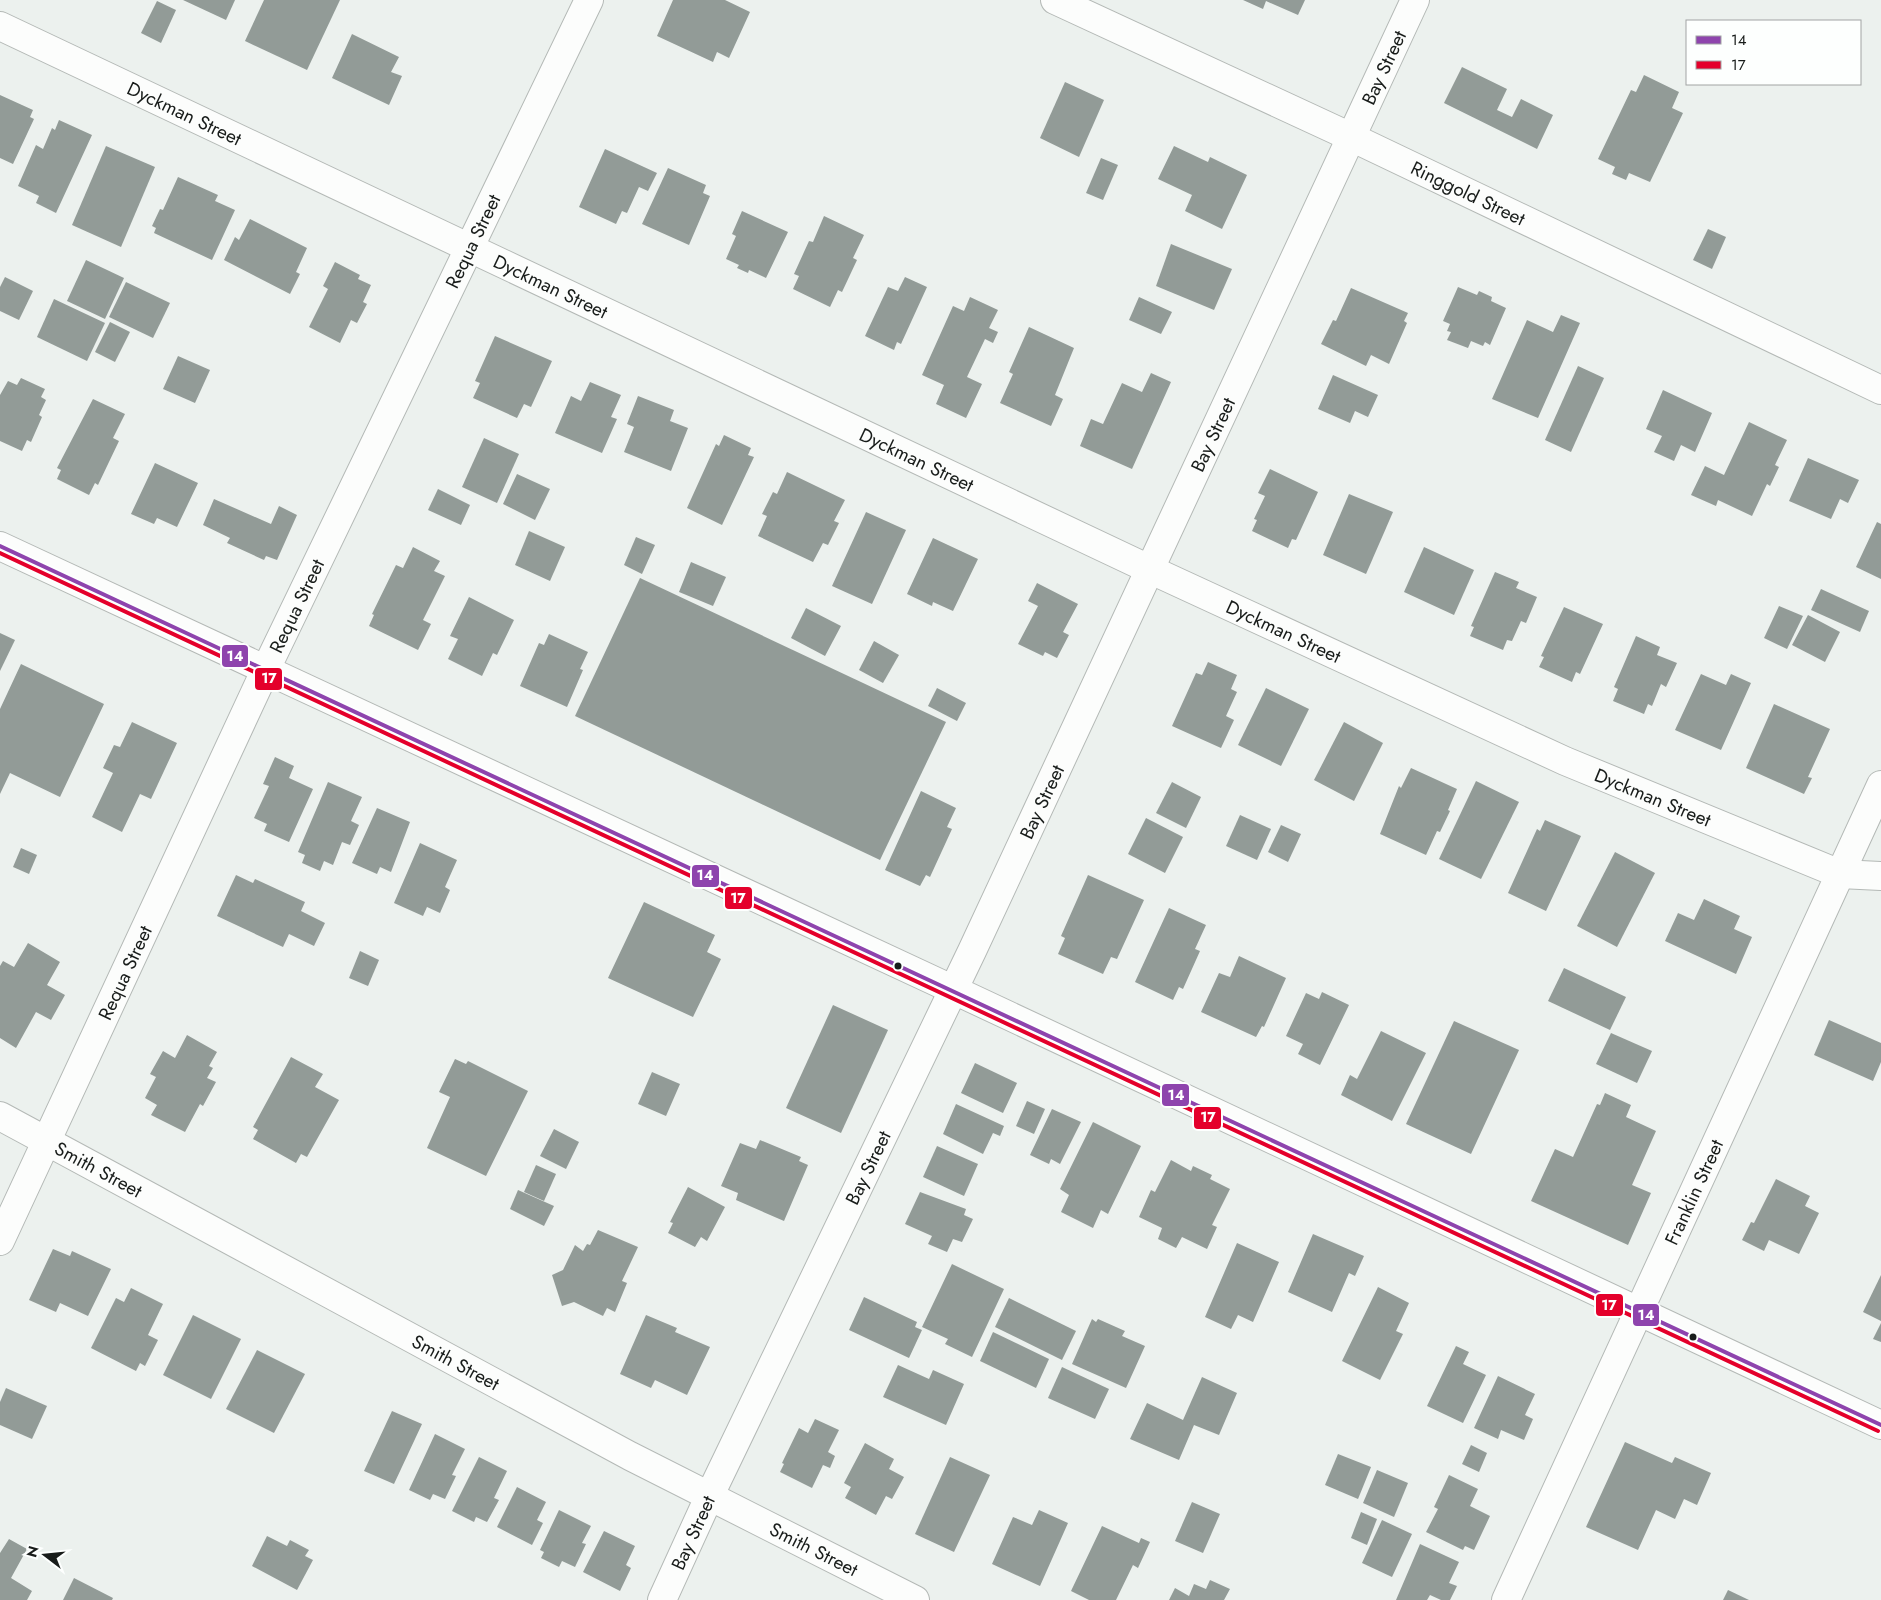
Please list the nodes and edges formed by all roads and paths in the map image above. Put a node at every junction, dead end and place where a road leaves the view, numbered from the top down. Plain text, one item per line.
1 (589, 0) edge
2 (1055, 0) edge
3 (1415, 0) edge
4 (0, 26) edge
5 (1351, 137) junction
6 (469, 247) junction
7 (1881, 390) edge
8 (0, 546) edge
9 (1149, 569) junction
10 (265, 671) junction
11 (1878, 798) edge
12 (1840, 874) junction
13 (1881, 876) edge
14 (954, 990) junction
15 (0, 1116) edge
16 (46, 1141) junction
17 (0, 1241) edge
18 (1640, 1312) junction
19 (1881, 1425) edge
20 (709, 1497) junction
21 (662, 1600) edge
22 (915, 1600) edge
23 (1506, 1600) edge

1 - 6 street, Requa Street
2 - 5 street, Ringgold Street
3 - 5 street, Bay Street
4 - 6 street, Dyckman Street
5 - 7 street, Ringgold Street
5 - 9 street, Bay Street
6 - 9 street, Dyckman Street
6 - 10 street, Requa Street
8 - 10 street
9 - 12 street, Dyckman Street
9 - 14 street, Bay Street
10 - 14 street
10 - 16 street, Requa Street
11 - 12 street, Franklin Street
12 - 13 street, Dyckman Street
12 - 18 street, Franklin Street
14 - 18 street
14 - 20 street, Bay Street
15 - 16 street, Smith Street
16 - 17 street, Requa Street
16 - 20 street, Smith Street
18 - 19 street
18 - 23 street, Franklin Street
20 - 21 street, Bay Street
20 - 22 street, Smith Street

